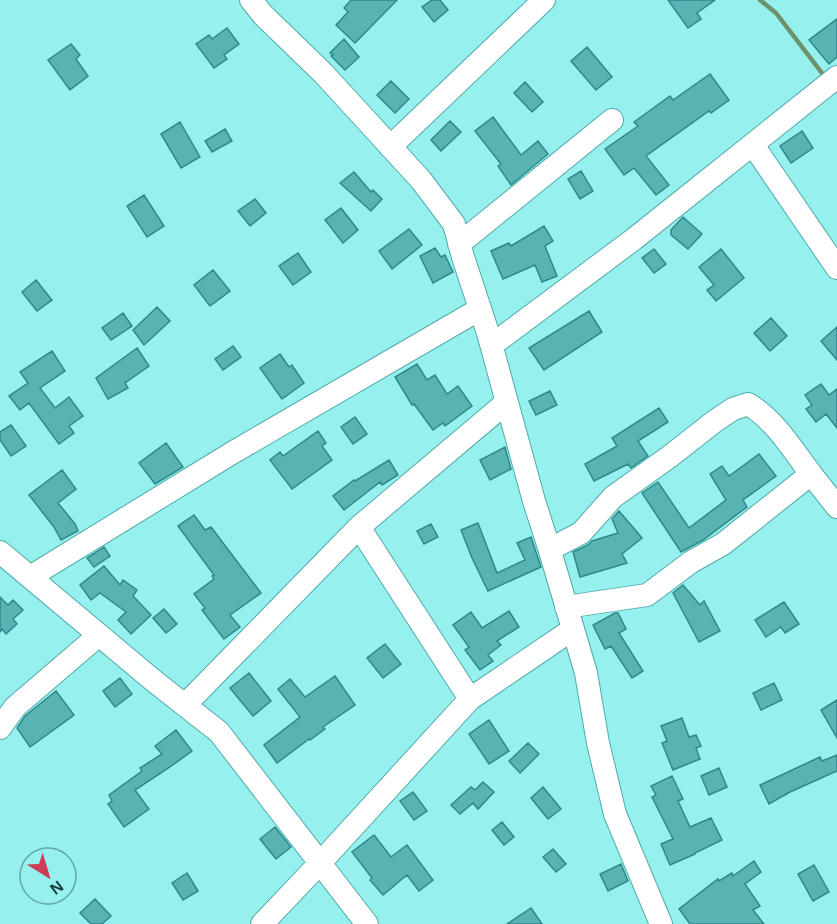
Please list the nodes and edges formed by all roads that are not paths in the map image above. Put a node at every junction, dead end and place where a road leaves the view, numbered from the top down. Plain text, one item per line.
1 (251, 0) edge
2 (544, 0) edge
3 (837, 77) edge
4 (612, 120) dead end
5 (753, 145) junction
6 (390, 147) junction
7 (459, 244) junction
8 (837, 268) edge
9 (480, 309) junction
10 (492, 345) junction
11 (507, 402) junction
12 (811, 474) junction
13 (837, 507) edge
14 (358, 527) junction
15 (550, 551) junction
16 (0, 552) edge
17 (30, 577) junction
18 (566, 607) junction
19 (573, 629) junction
20 (99, 635) junction
21 (470, 699) junction
22 (185, 705) junction
23 (0, 728) edge
24 (320, 863) junction
25 (262, 924) edge
26 (367, 924) edge
27 (661, 924) edge

1 - 6 street
2 - 6 street
3 - 5 street
4 - 7 street
5 - 8 street
5 - 10 street
6 - 7 street
7 - 9 street
9 - 10 street
9 - 17 street
10 - 11 street
11 - 14 street
11 - 15 street
12 - 13 street
12 - 15 street
12 - 18 street
14 - 21 street
14 - 22 street
15 - 18 street
16 - 17 street
17 - 20 street
18 - 19 street
19 - 21 street
19 - 27 street
20 - 22 street
20 - 23 street
21 - 24 street
22 - 24 street
24 - 25 street
24 - 26 street

